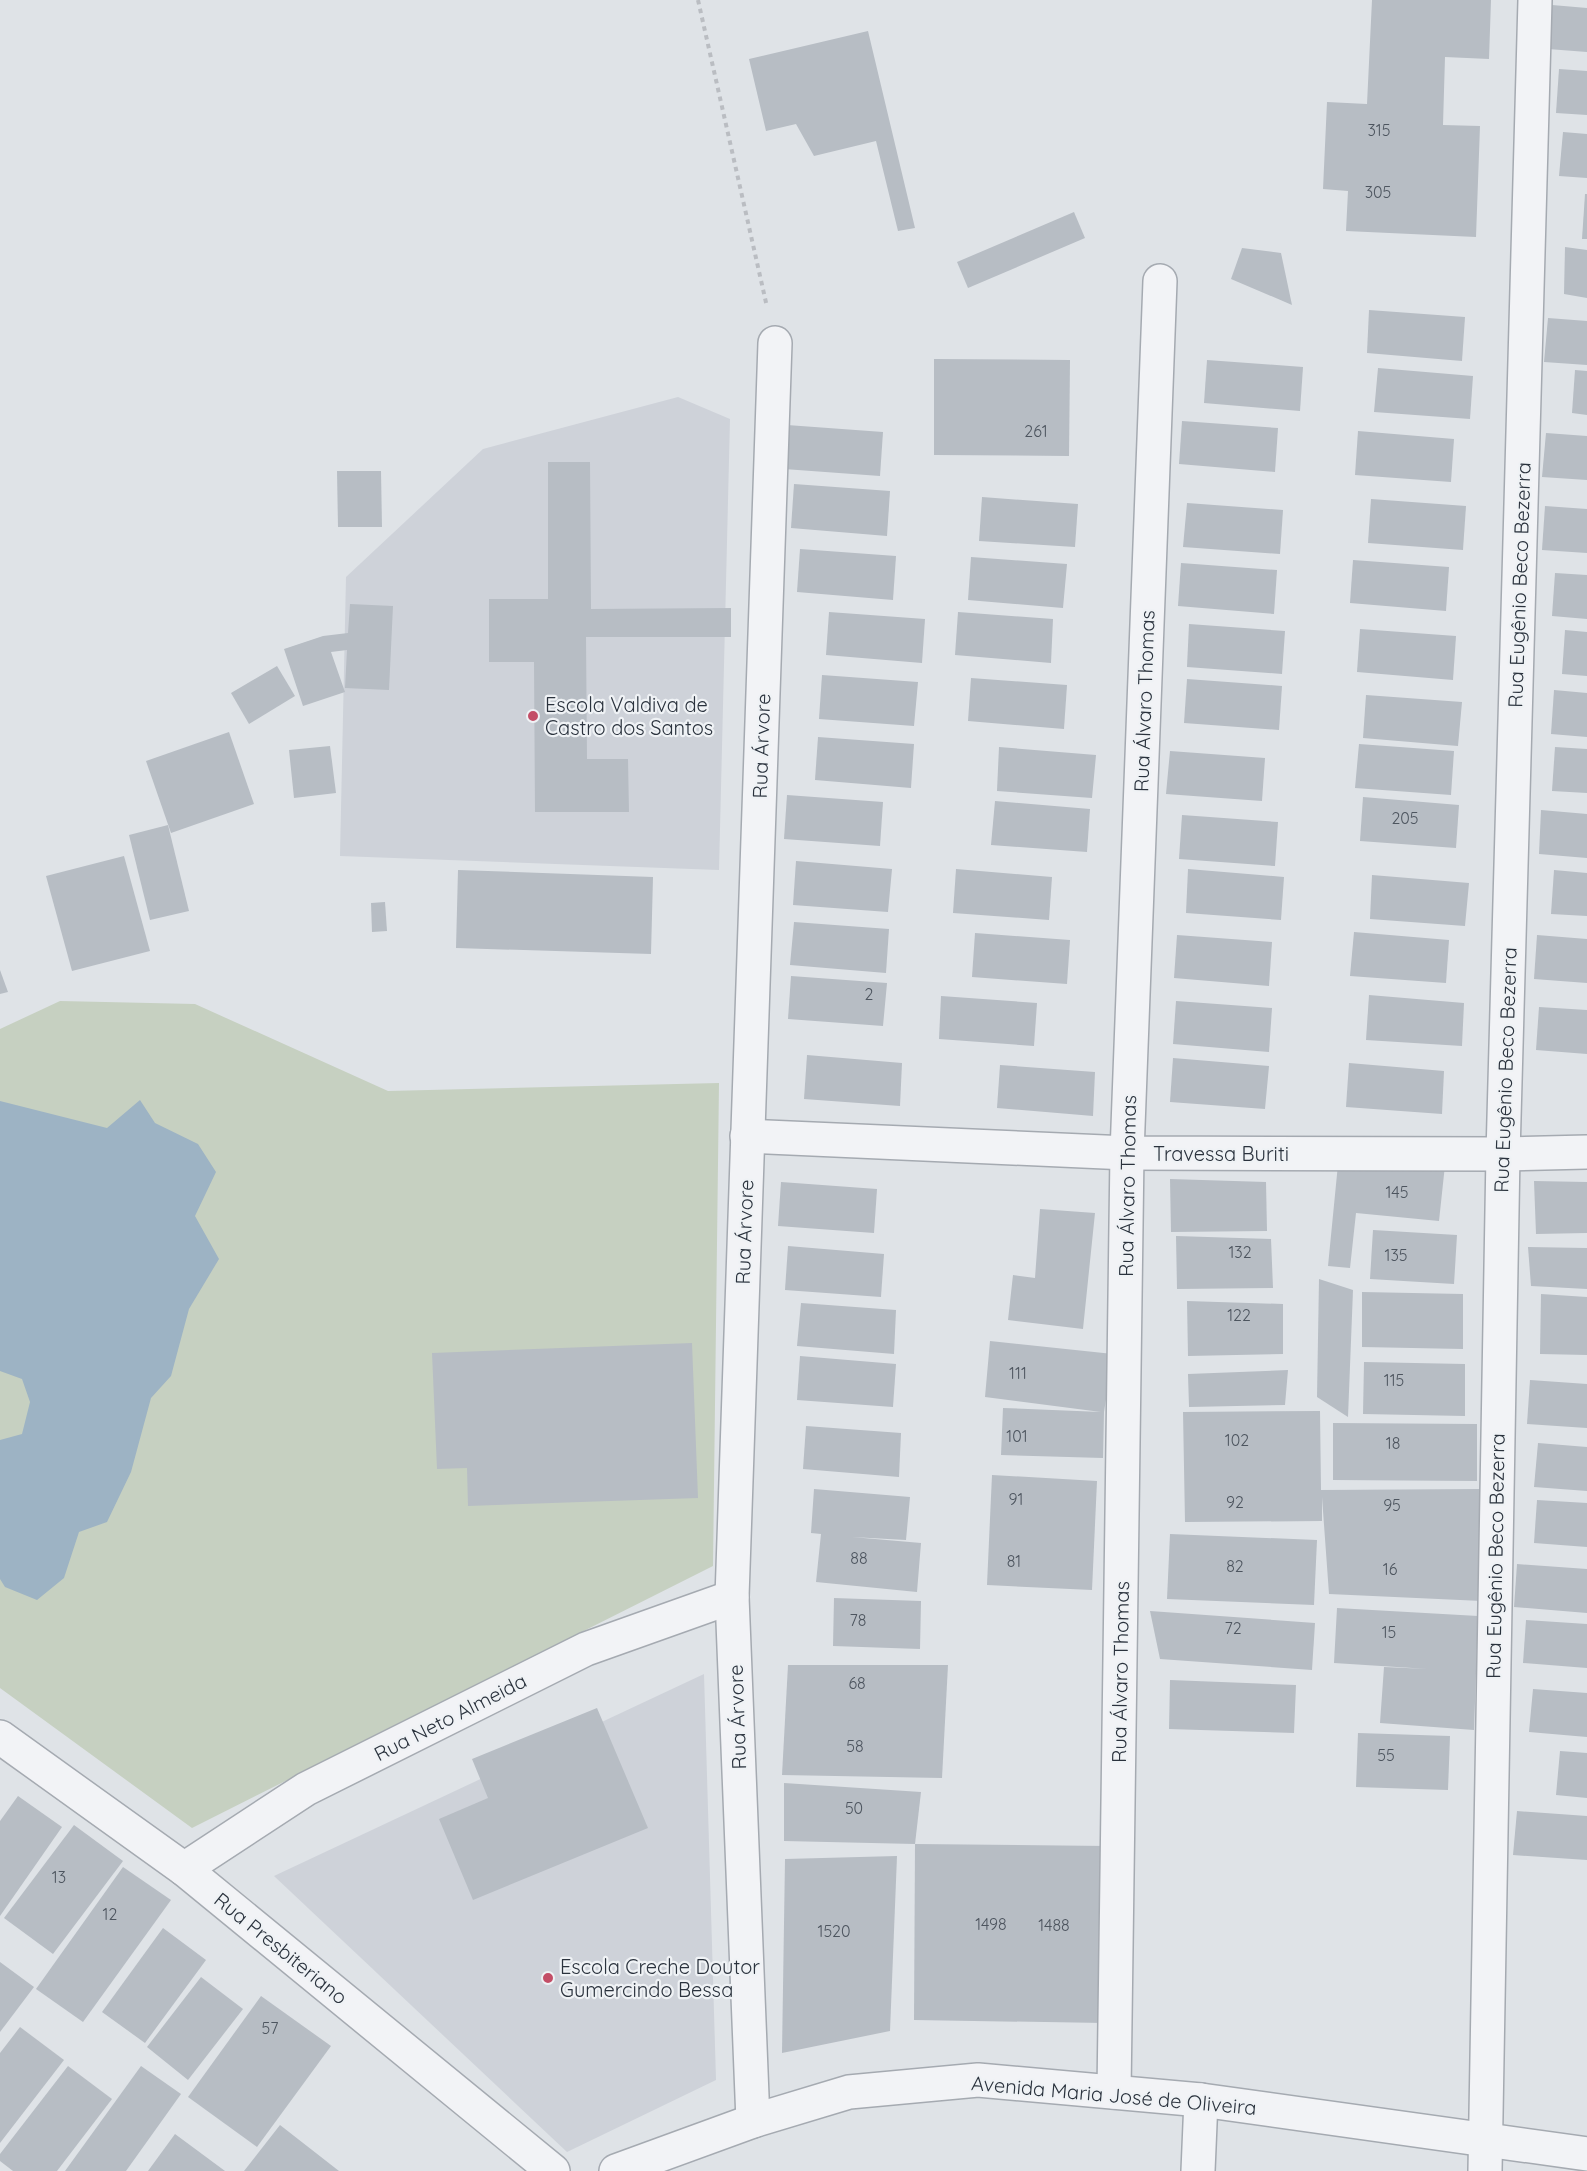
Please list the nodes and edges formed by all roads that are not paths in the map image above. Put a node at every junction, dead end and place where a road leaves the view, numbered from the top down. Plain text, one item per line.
1 (1535, 0) edge
2 (1160, 281) dead end
3 (775, 343) road end
4 (747, 1136) junction
5 (1587, 1152) edge
6 (1127, 1153) junction
7 (1503, 1154) junction
8 (732, 1598) junction
9 (0, 1737) edge
10 (184, 1869) junction
11 (1114, 2092) junction
12 (1201, 2100) junction
13 (753, 2121) junction
14 (1587, 2154) edge
15 (1485, 2156) edge
16 (553, 2171) edge
17 (616, 2171) edge
18 (1198, 2171) edge

1 - 7 street, Rua Eugênio Beco Bezerra
2 - 6 street, Rua Álvaro Thomas
3 - 4 street, Rua Árvore
4 - 6 street, Travessa Buriti
4 - 8 street, Rua Árvore
5 - 7 street, Travessa Buriti
6 - 7 street, Travessa Buriti
6 - 11 street, Rua Álvaro Thomas
7 - 15 street, Rua Eugênio Beco Bezerra
8 - 10 street, Rua Neto Almeida
8 - 13 street, Rua Árvore
9 - 10 street, Rua Presbiteriano
10 - 16 street, Rua Presbiteriano
11 - 12 street, Avenida Maria José de Oliveira
11 - 13 street, Avenida Maria José de Oliveira
12 - 15 street, Avenida Maria José de Oliveira
12 - 18 street
13 - 17 street, Avenida Maria José de Oliveira
14 - 15 street, Avenida Maria José de Oliveira

